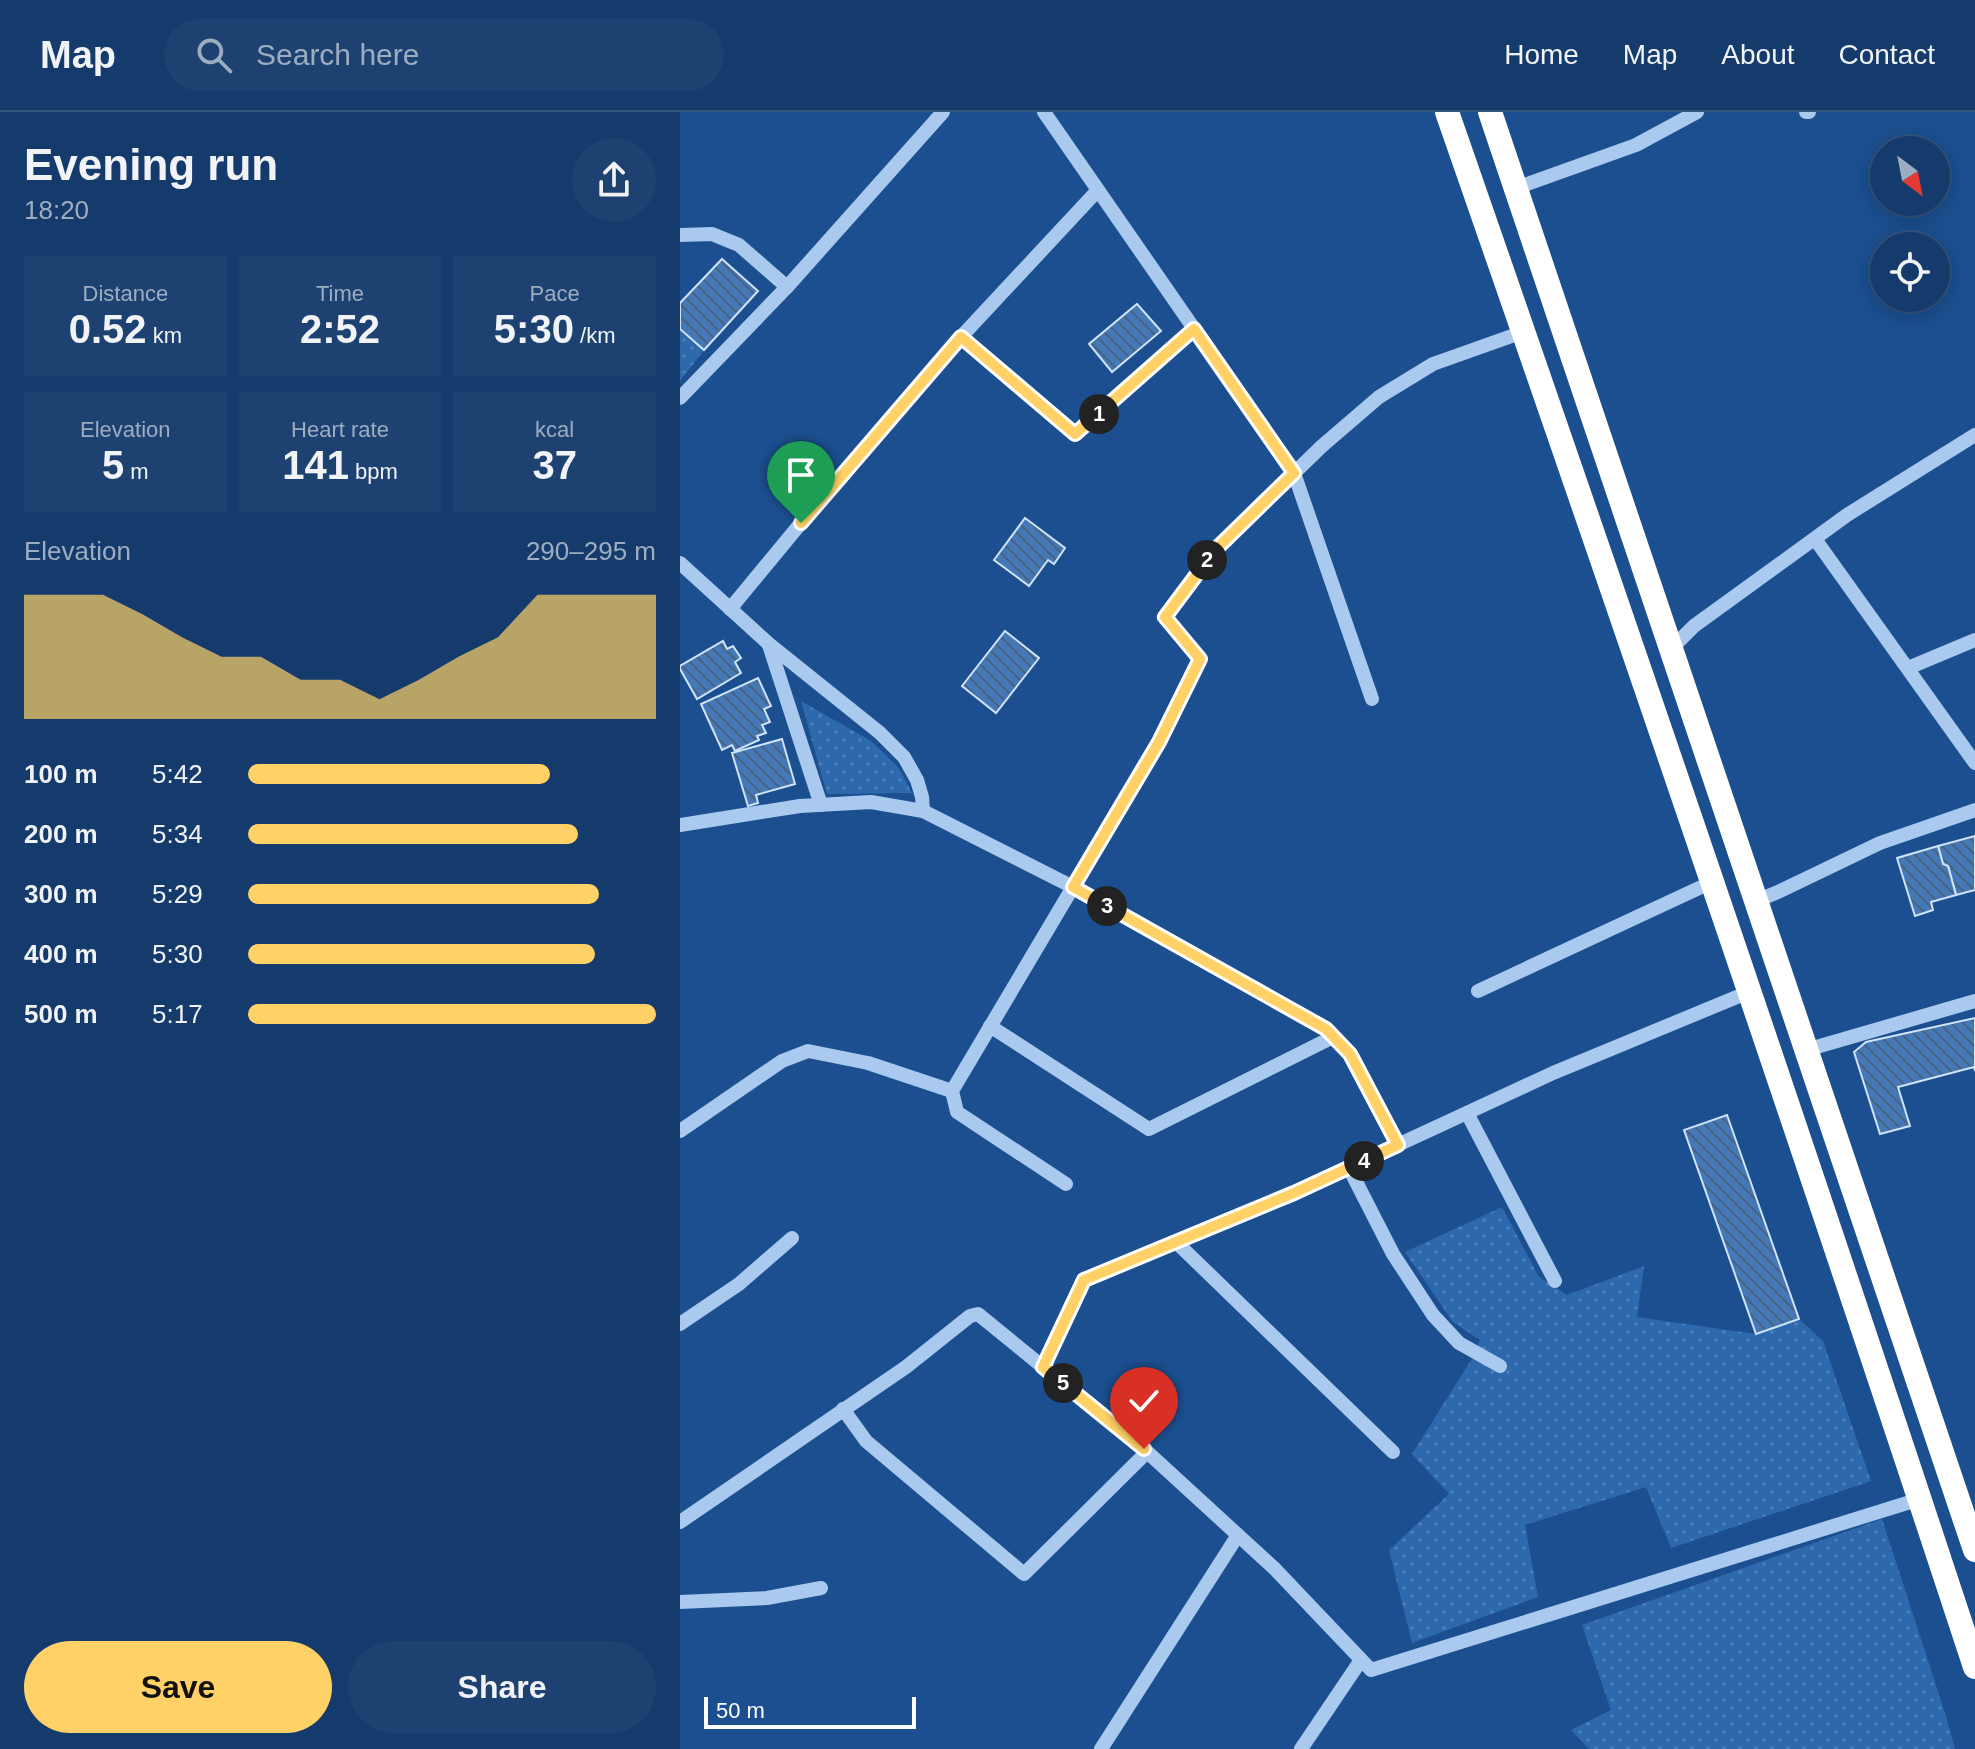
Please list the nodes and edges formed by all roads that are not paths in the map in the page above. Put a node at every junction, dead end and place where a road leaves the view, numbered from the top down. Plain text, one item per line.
1 (943, 112) edge
2 (1044, 112) edge
3 (1447, 112) edge
4 (1490, 112) edge
5 (1697, 112) edge
6 (1516, 188) junction
7 (1098, 190) junction
8 (680, 235) edge
9 (787, 287) junction
10 (1194, 329) junction
11 (1523, 332) junction
12 (961, 337) junction
13 (680, 398) edge
14 (1975, 435) edge
15 (1294, 473) junction
16 (1815, 539) junction
17 (680, 563) edge
18 (730, 609) junction
19 (1975, 640) edge
20 (769, 644) junction
21 (1671, 649) junction
22 (1908, 668) junction
23 (1372, 699) dead end
24 (1975, 763) edge
25 (821, 805) junction
26 (1975, 810) edge
27 (923, 811) junction
28 (680, 825) edge
29 (1712, 882) junction
30 (1073, 887) junction
31 (1756, 901) junction
32 (1478, 991) dead end
33 (1749, 992) junction
34 (1975, 1001) edge
35 (990, 1026) junction
36 (1333, 1037) junction
37 (1806, 1050) junction
38 (952, 1091) junction
39 (1467, 1113) junction
40 (681, 1126) edge
41 (1398, 1145) junction
42 (1349, 1168) junction
43 (1066, 1184) dead end
44 (792, 1238) dead end
45 (1176, 1242) junction
46 (1555, 1281) dead end
47 (680, 1324) edge
48 (1500, 1366) dead end
49 (1043, 1367) junction
50 (843, 1409) junction
51 (1147, 1452) junction
52 (1393, 1452) dead end
53 (1920, 1499) junction
54 (680, 1522) edge
55 (1238, 1535) junction
56 (1975, 1550) edge
57 (821, 1588) dead end
58 (680, 1602) edge
59 (1361, 1660) junction
60 (1975, 1667) edge
61 (1101, 1749) edge
62 (1301, 1749) edge

1 - 9 street
2 - 7 street
3 - 11 highway
4 - 6 highway
5 - 6 street
6 - 21 highway
7 - 10 street
7 - 12 street
8 - 9 street
9 - 13 street
10 - 12 street
10 - 15 street
11 - 15 street
11 - 29 highway
12 - 18 street
14 - 16 street
15 - 23 street
15 - 30 street
16 - 21 street
16 - 22 street
17 - 18 street
18 - 20 street
19 - 22 street
20 - 25 street
20 - 27 street
21 - 31 highway
22 - 24 street
25 - 27 street
25 - 28 street
26 - 31 street
27 - 30 street
29 - 32 street
29 - 33 highway
30 - 35 street
30 - 36 street
31 - 37 highway
33 - 39 street
33 - 53 highway
34 - 37 street
35 - 36 street
35 - 38 street
36 - 41 street
37 - 56 highway
38 - 40 street
38 - 43 street
39 - 41 street
39 - 46 street
41 - 42 street
42 - 45 street
42 - 48 street
44 - 47 street
45 - 49 street
45 - 52 street
49 - 50 street
49 - 51 street
50 - 51 street
50 - 54 street
51 - 55 street
53 - 59 street
53 - 60 highway
55 - 59 street
55 - 61 street
57 - 58 street
59 - 62 street

